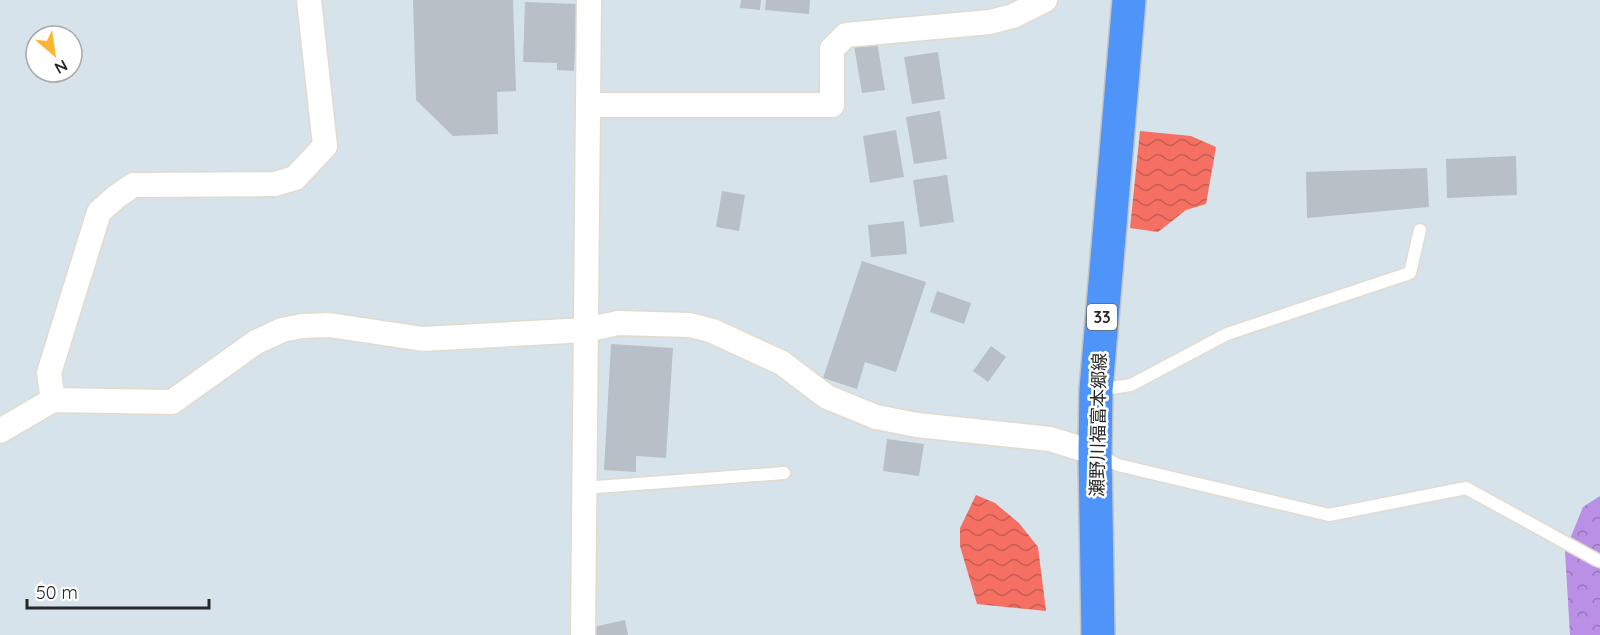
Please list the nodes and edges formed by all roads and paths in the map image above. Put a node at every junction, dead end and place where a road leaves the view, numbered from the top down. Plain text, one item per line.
1 (309, 0) edge
2 (589, 0) edge
3 (1045, 0) edge
4 (1129, 0) edge
5 (589, 105) junction
6 (1420, 230) dead end
7 (586, 330) junction
8 (1096, 390) junction
9 (53, 400) junction
10 (0, 431) edge
11 (1095, 453) junction
12 (784, 473) dead end
13 (583, 488) junction
14 (1600, 561) edge
15 (583, 635) edge
16 (1098, 635) edge

1 - 9 street
2 - 5 street
3 - 5 street
4 - 8 main road, 瀬野川福富本郷線 / 33
5 - 7 street
6 - 8 lane
7 - 9 street
7 - 11 street
7 - 13 street
8 - 11 main road, 瀬野川福富本郷線 / 33
9 - 10 street
11 - 14 lane
11 - 16 main road, 瀬野川福富本郷線 / 33
12 - 13 lane
13 - 15 street

